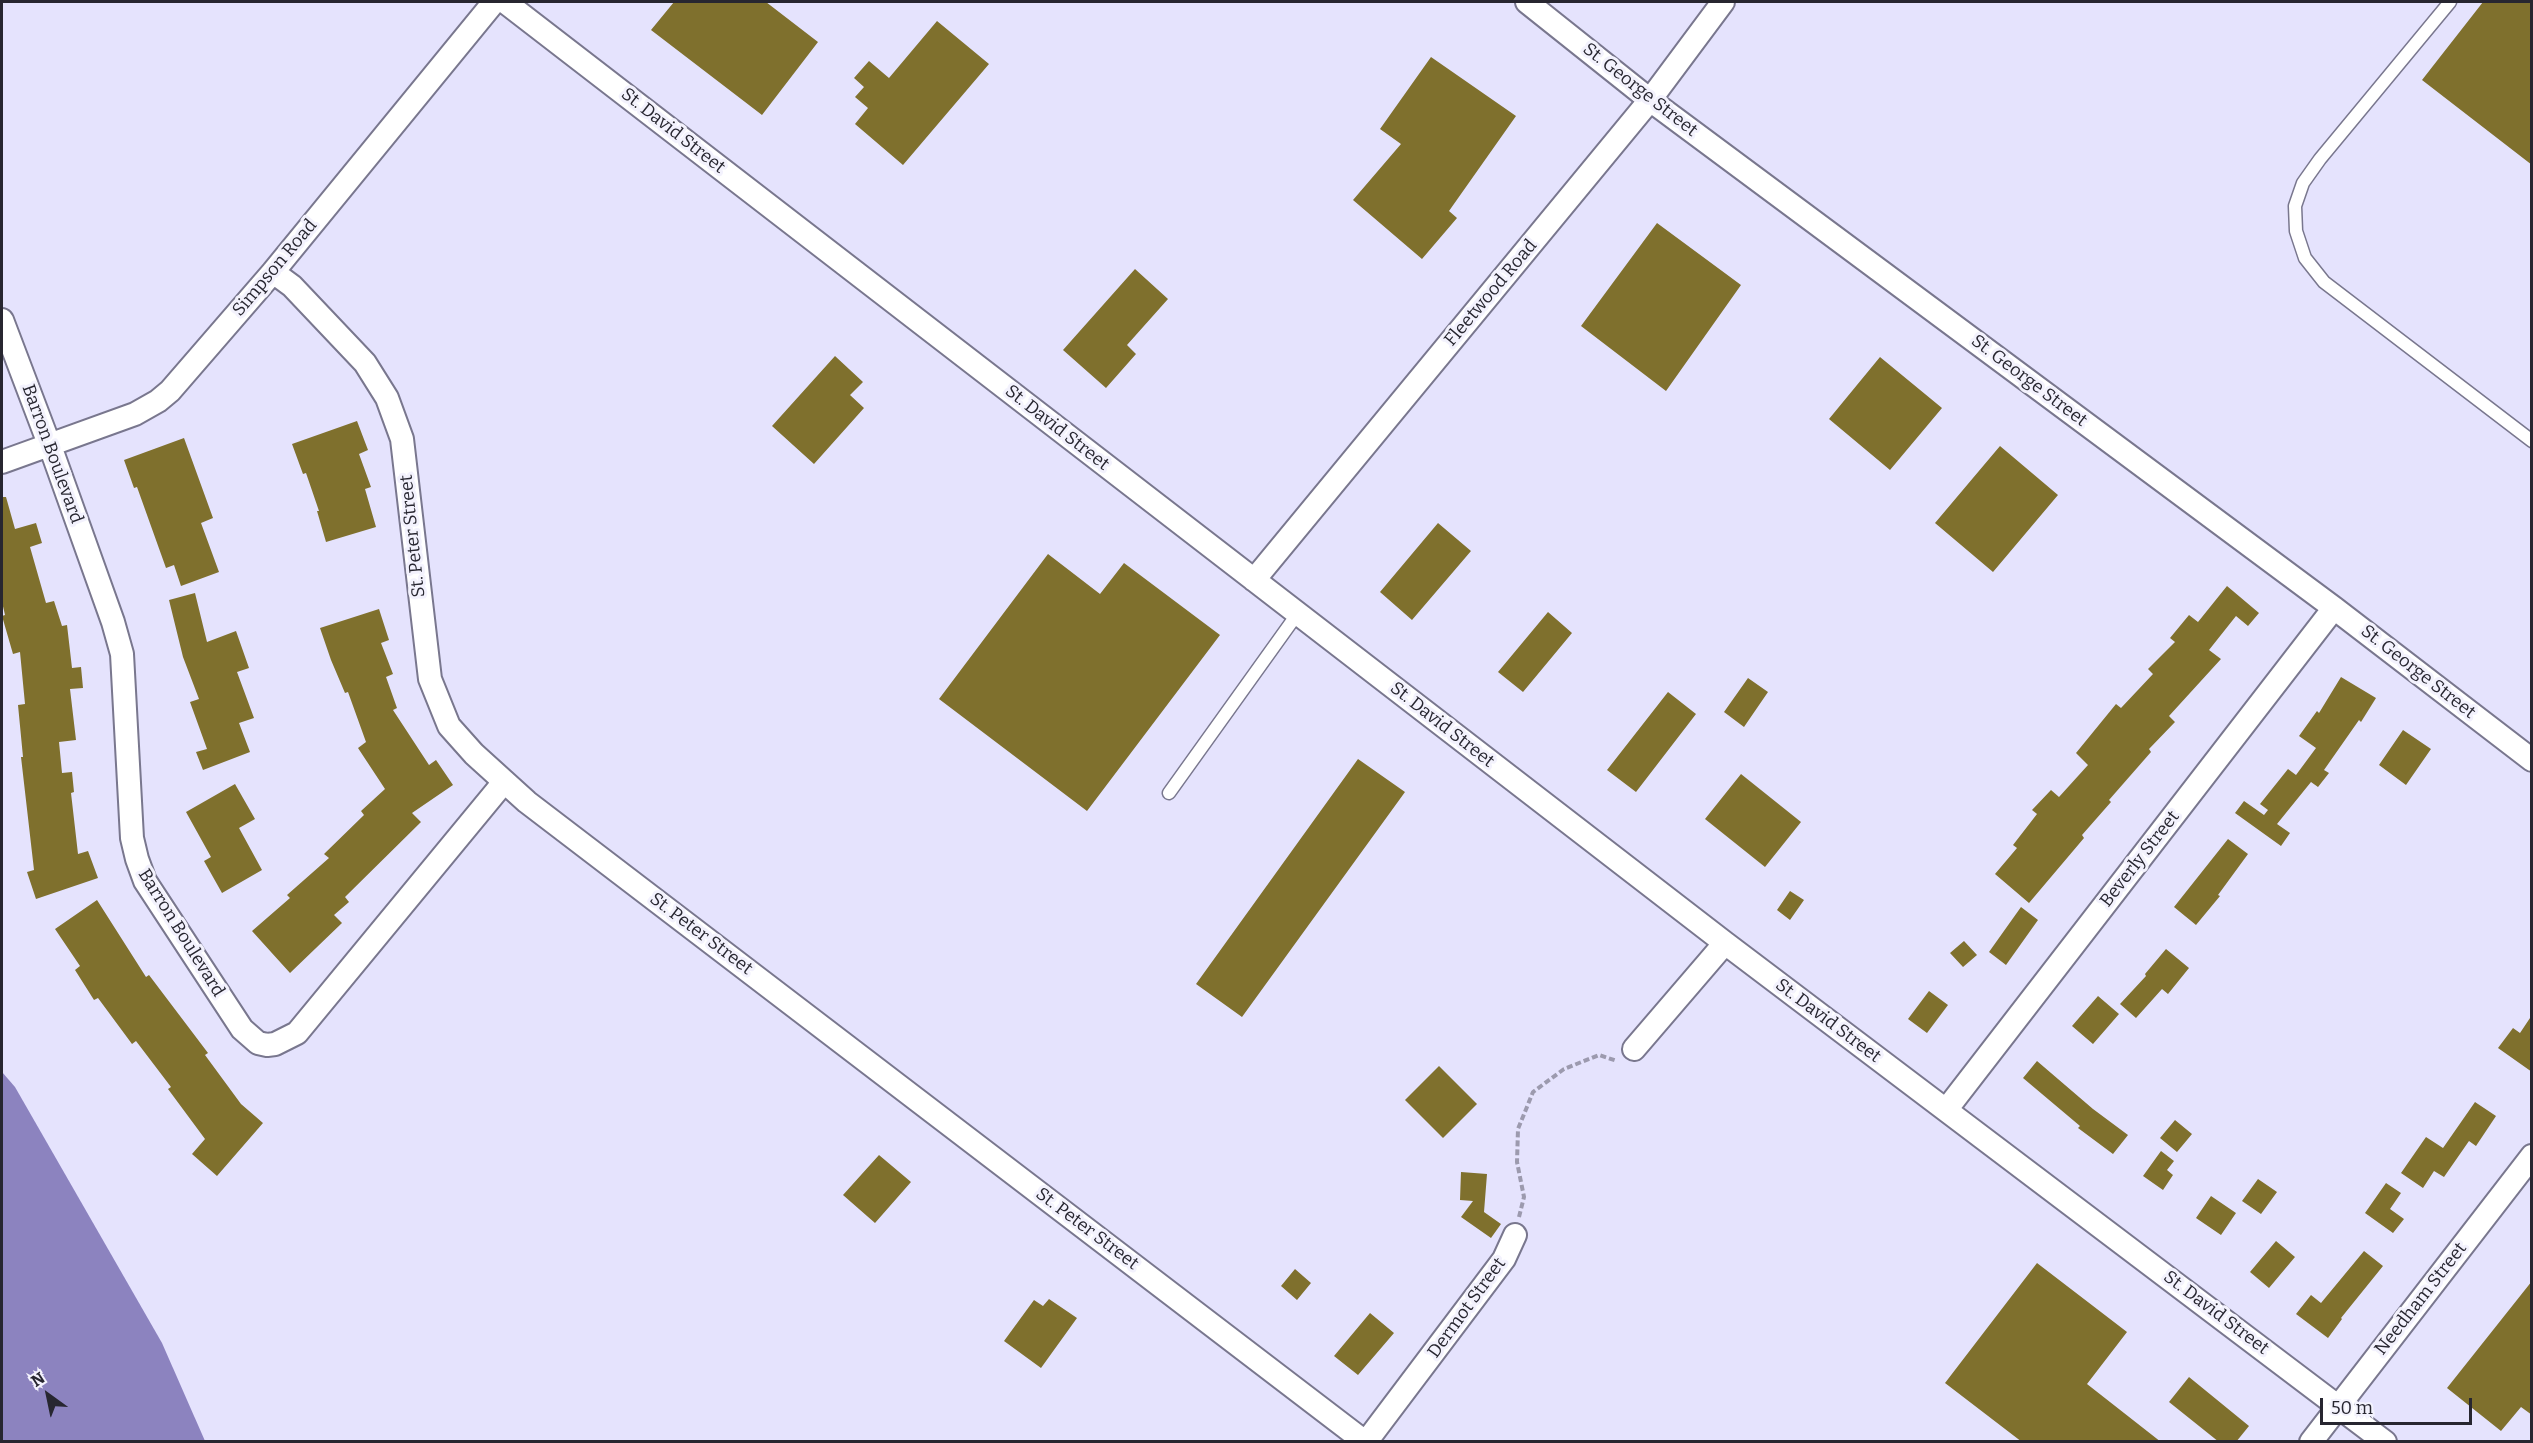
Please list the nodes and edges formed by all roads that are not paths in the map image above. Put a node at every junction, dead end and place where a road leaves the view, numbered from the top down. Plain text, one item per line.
1 (494, 2) edge
2 (505, 2) edge
3 (1527, 2) edge
4 (1723, 2) edge
5 (2450, 2) edge
6 (1650, 100) junction
7 (273, 272) junction
8 (2, 320) edge
9 (2532, 441) edge
10 (50, 444) junction
11 (2, 462) edge
12 (1254, 580) junction
13 (2334, 608) junction
14 (1298, 614) junction
15 (2532, 760) edge
16 (504, 782) junction
17 (1169, 793) dead end
18 (1725, 944) junction
19 (1634, 1048) road end
20 (1946, 1110) junction
21 (2532, 1156) edge
22 (1515, 1235) road end
23 (2338, 1405) junction
24 (1365, 1442) edge
25 (2311, 1442) edge
26 (2385, 1442) edge

1 - 7 street, Simpson Road
2 - 12 street, St. David Street
3 - 6 street, St. George Street
4 - 6 street, Fleetwood Road
5 - 9 lane
6 - 12 street, Fleetwood Road
6 - 13 street, St. George Street
7 - 10 street, Simpson Road
7 - 16 street, St. Peter Street
8 - 10 street, Barron Boulevard
10 - 11 street, Simpson Road
10 - 16 street, Barron Boulevard
12 - 14 street, St. David Street
13 - 15 street, St. George Street
13 - 20 street, Beverly Street
14 - 17 lane
14 - 18 street, St. David Street
16 - 24 street, St. Peter Street
18 - 19 street
18 - 20 street, St. David Street
20 - 23 street, St. David Street
21 - 23 street, Needham Street
22 - 24 street, Dermot Street
23 - 25 street, Needham Street
23 - 26 street, St. David Street

